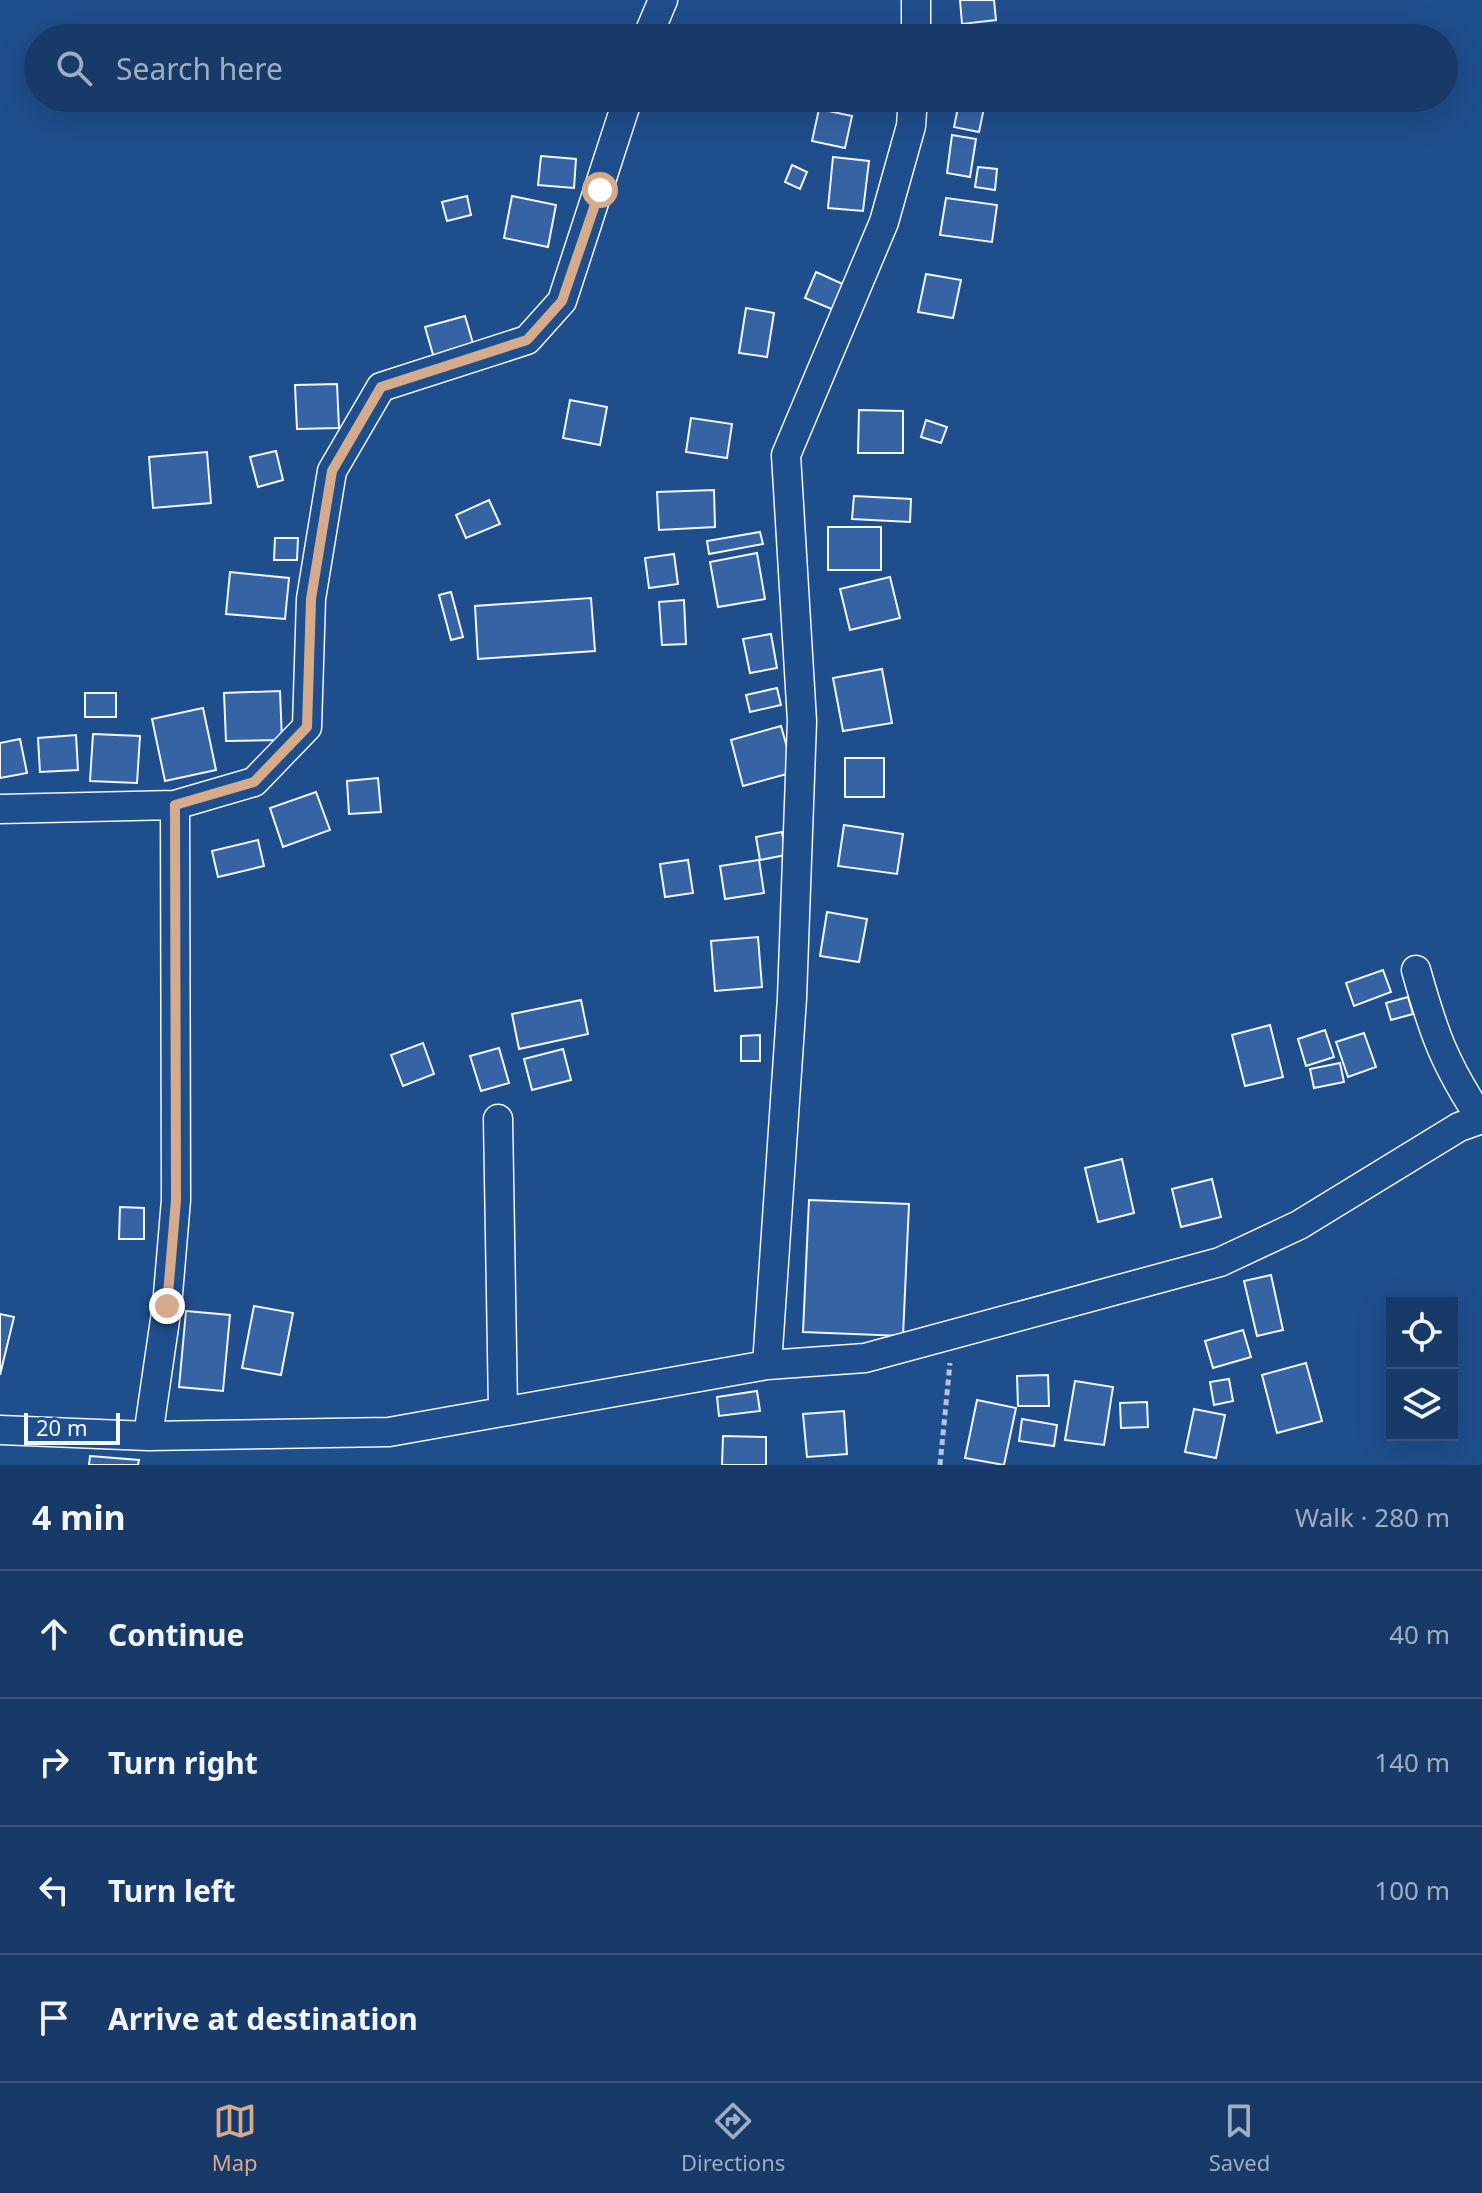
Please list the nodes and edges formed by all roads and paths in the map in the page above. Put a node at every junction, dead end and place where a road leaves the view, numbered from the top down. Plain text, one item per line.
1 (663, 0) edge
2 (916, 0) edge
3 (653, 24) edge
4 (916, 24) edge
5 (623, 112) edge
6 (912, 112) edge
7 (175, 805) junction
8 (0, 809) edge
9 (1416, 970) dead end
10 (498, 1119) dead end
11 (1482, 1119) edge
12 (953, 1334) junction
13 (767, 1365) junction
14 (503, 1409) junction
15 (0, 1430) edge
16 (148, 1436) junction
17 (940, 1465) edge

1 - 3 street
2 - 4 street
5 - 7 street
6 - 13 street
7 - 8 street
7 - 16 street
9 - 11 street
10 - 14 street
11 - 12 street
12 - 13 street
12 - 17 path
13 - 14 street
14 - 16 street
15 - 16 street

